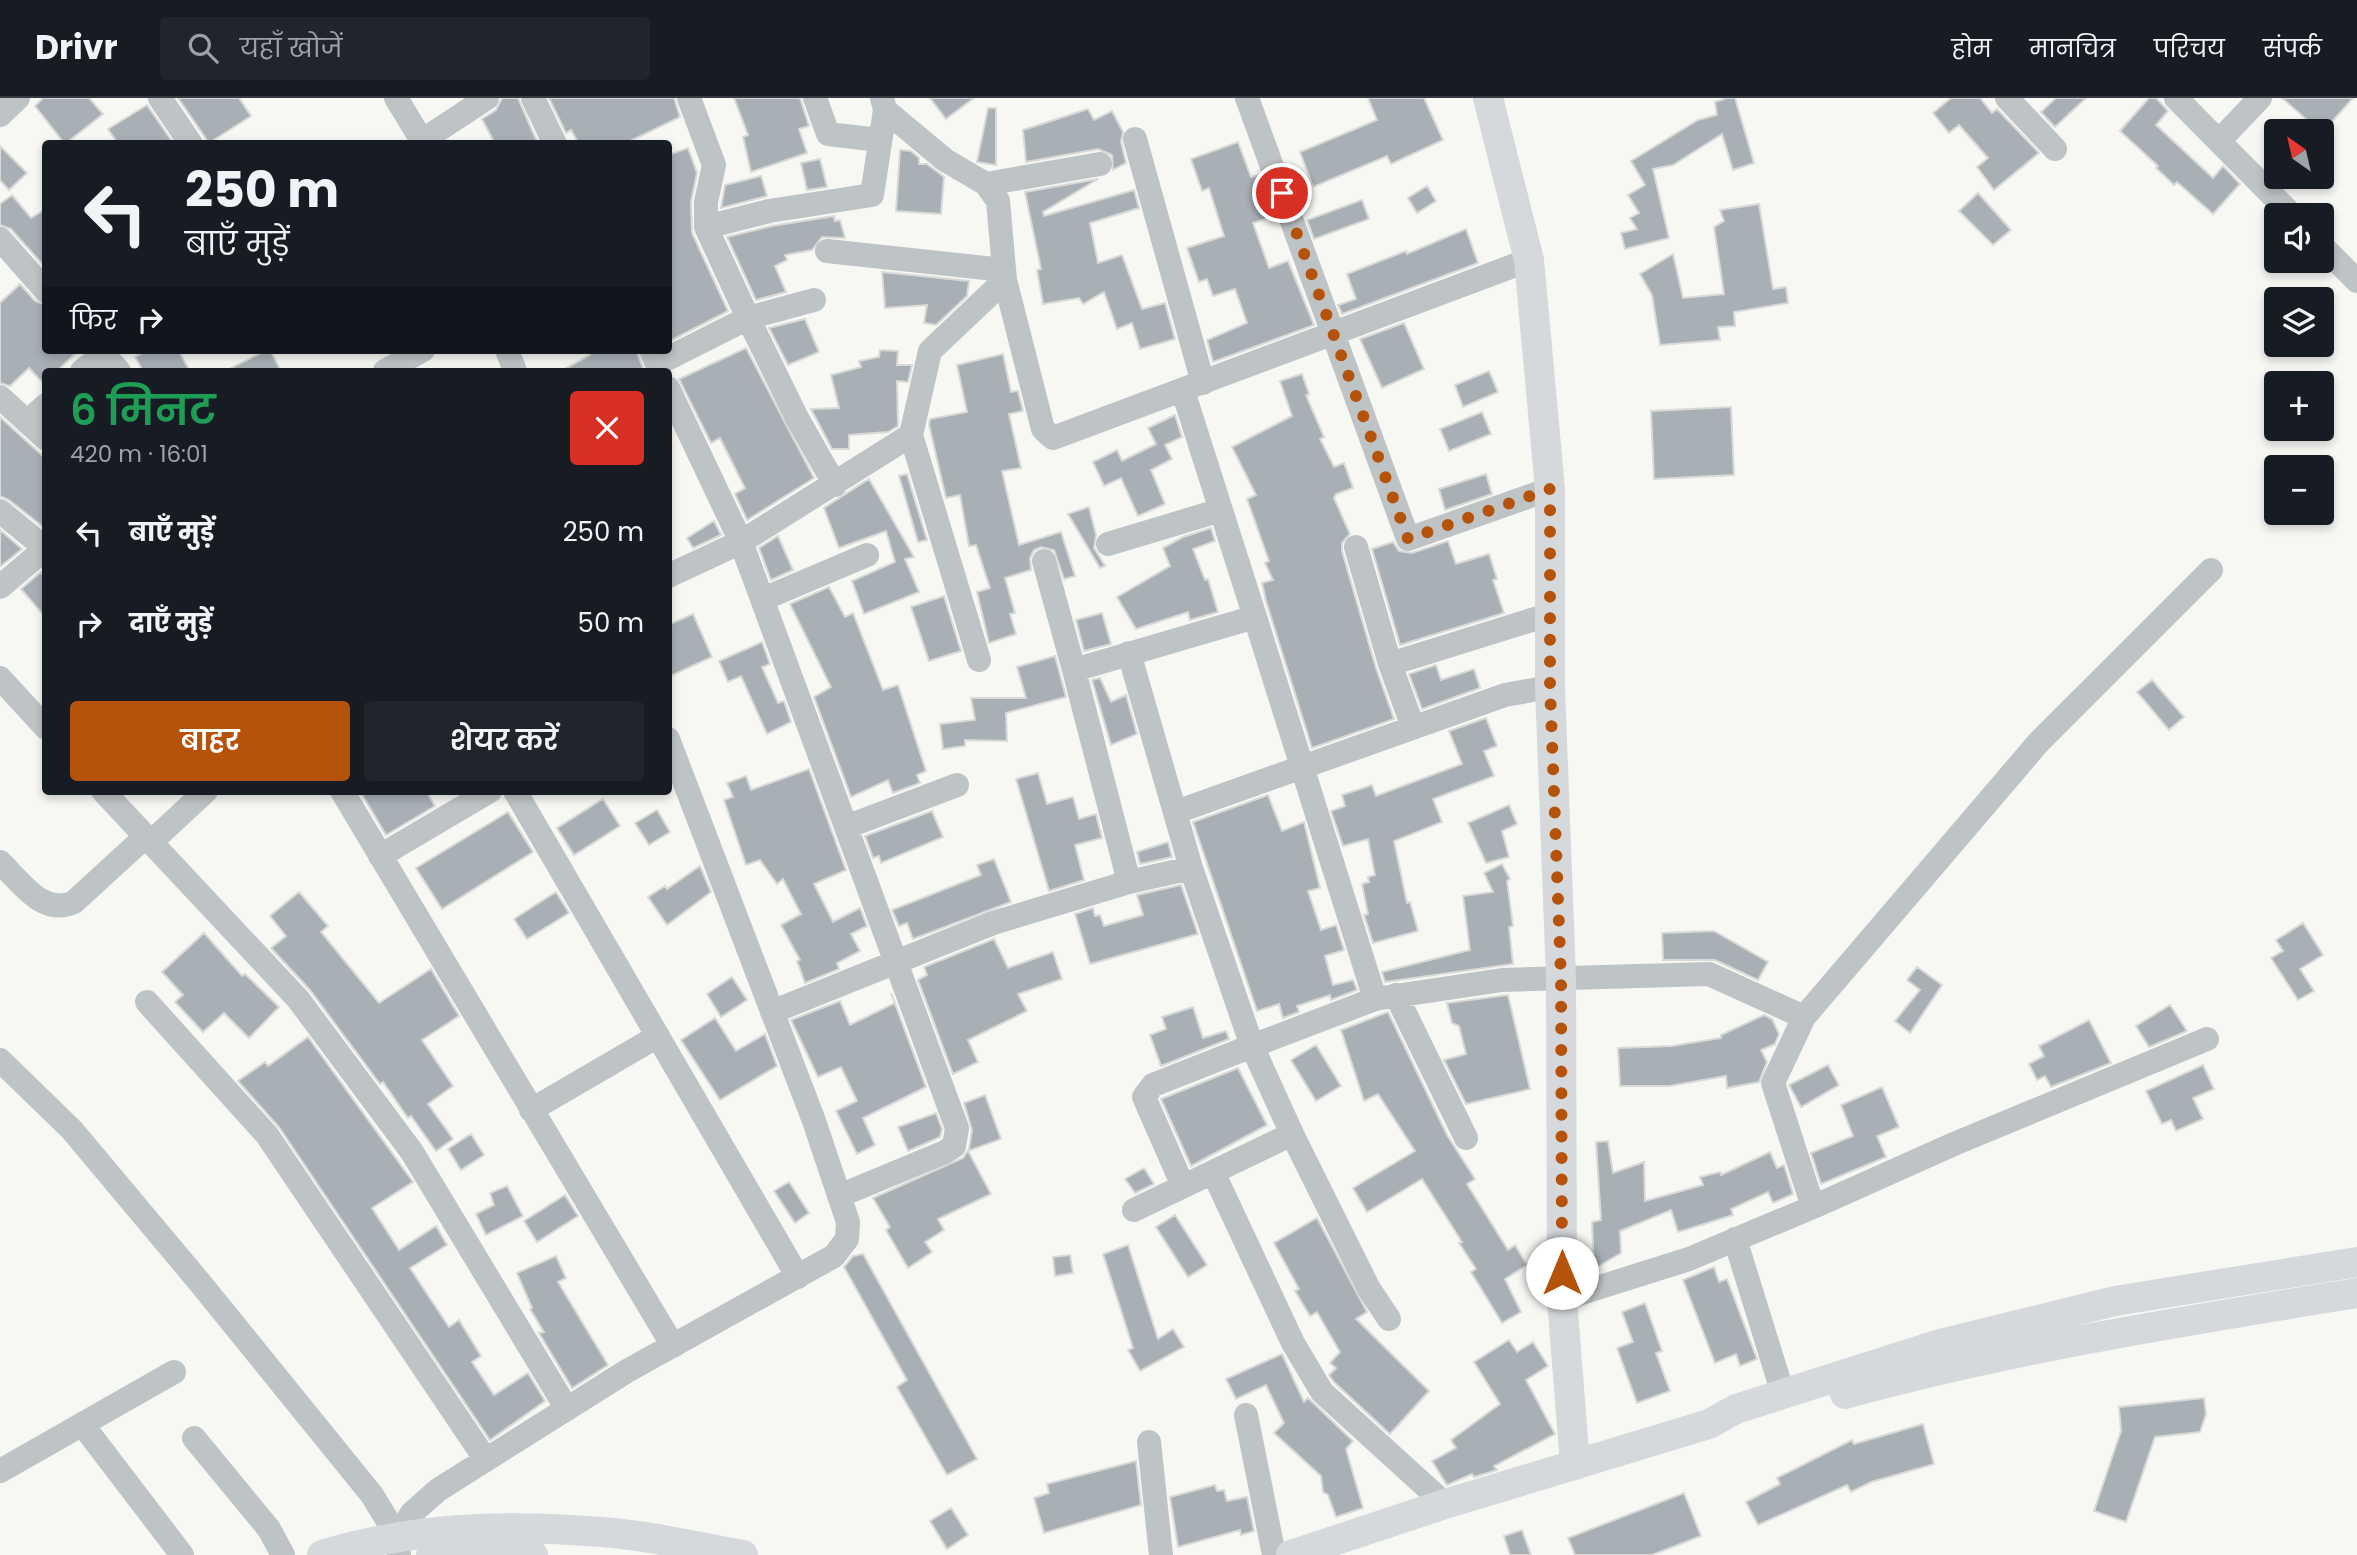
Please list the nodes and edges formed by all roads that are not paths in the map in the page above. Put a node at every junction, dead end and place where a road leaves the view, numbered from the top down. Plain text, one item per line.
1 (18, 98) edge
2 (160, 98) edge
3 (396, 98) edge
4 (487, 98) edge
5 (533, 98) edge
6 (689, 98) edge
7 (815, 98) edge
8 (1247, 98) edge
9 (1488, 98) edge
10 (2007, 98) edge
11 (2176, 98) edge
12 (2260, 98) edge
13 (883, 104) edge
14 (0, 115) edge
15 (1135, 139) dead end
16 (188, 140) edge
17 (423, 140) edge
18 (427, 140) edge
19 (553, 140) edge
20 (879, 140) junction
21 (2219, 141) junction
22 (2055, 149) dead end
23 (1100, 164) dead end
24 (986, 184) junction
25 (2280, 203) edge
26 (706, 226) junction
27 (0, 239) edge
28 (827, 251) dead end
29 (2334, 258) edge
30 (1529, 260) junction
31 (1005, 275) junction
32 (2357, 281) edge
33 (42, 286) edge
34 (814, 300) dead end
35 (748, 318) junction
36 (1333, 336) junction
37 (100, 354) edge
38 (105, 354) edge
39 (416, 354) edge
40 (653, 364) edge
41 (85, 368) edge
42 (117, 368) edge
43 (390, 368) edge
44 (1193, 387) junction
45 (672, 396) edge
46 (0, 397) edge
47 (42, 408) edge
48 (27, 422) junction
49 (42, 435) edge
50 (911, 435) junction
51 (835, 485) junction
52 (1550, 489) junction
53 (1221, 510) junction
54 (0, 511) edge
55 (741, 542) junction
56 (1108, 544) dead end
57 (42, 546) edge
58 (1356, 547) dead end
59 (42, 551) edge
60 (867, 555) dead end
61 (1044, 561) dead end
62 (2211, 570) dead end
63 (672, 574) edge
64 (0, 587) edge
65 (763, 599) junction
66 (1551, 614) junction
67 (1255, 617) junction
68 (1129, 653) junction
69 (979, 660) dead end
70 (1390, 664) junction
71 (1074, 670) junction
72 (0, 678) edge
73 (1550, 687) junction
74 (42, 724) edge
75 (1413, 727) junction
76 (672, 749) edge
77 (1302, 766) junction
78 (957, 785) dead end
79 (107, 795) edge
80 (201, 795) edge
81 (344, 795) edge
82 (483, 795) edge
83 (517, 795) edge
84 (1176, 812) junction
85 (846, 827) junction
86 (148, 840) junction
87 (380, 856) junction
88 (0, 862) edge
89 (1191, 868) junction
90 (1129, 882) junction
91 (895, 963) junction
92 (1561, 978) junction
93 (1385, 997) junction
94 (148, 1002) dead end
95 (772, 1012) junction
96 (1804, 1017) junction
97 (658, 1035) junction
98 (2207, 1039) dead end
99 (1252, 1046) junction
100 (0, 1060) edge
101 (531, 1110) junction
102 (1292, 1134) junction
103 (1466, 1138) dead end
104 (1213, 1172) junction
105 (1183, 1186) junction
106 (839, 1196) junction
107 (1814, 1207) junction
108 (1134, 1209) dead end
109 (1735, 1240) junction
110 (2357, 1262) edge
111 (798, 1277) junction
112 (2357, 1293) edge
113 (1562, 1299) junction
114 (1389, 1319) dead end
115 (673, 1346) junction
116 (174, 1371) dead end
117 (1783, 1394) junction
118 (567, 1409) junction
119 (1247, 1415) dead end
120 (82, 1424) junction
121 (1709, 1424) junction
122 (194, 1437) dead end
123 (1149, 1442) dead end
124 (486, 1460) junction
125 (1574, 1465) junction
126 (0, 1471) edge
127 (1445, 1504) junction
128 (398, 1546) edge
129 (481, 1554) edge
130 (182, 1555) edge
131 (283, 1555) edge
132 (322, 1555) edge
133 (431, 1555) edge
134 (533, 1555) edge
135 (743, 1555) edge
136 (1161, 1555) edge
137 (1274, 1555) edge
138 (1291, 1555) edge

1 - 14 street
2 - 16 street
3 - 17 street
4 - 18 street
5 - 19 street
6 - 26 street
7 - 20 street
8 - 36 street
9 - 30 main road
10 - 22 street
11 - 21 street
12 - 21 street
13 - 20 street
13 - 24 street
15 - 44 street
20 - 26 street
21 - 25 street
23 - 24 street
24 - 31 street
26 - 35 street
27 - 33 street
28 - 31 street
29 - 32 street
30 - 36 street
30 - 52 main road
31 - 44 street
31 - 50 street
34 - 35 street
35 - 40 street
35 - 51 street
36 - 44 street
36 - 52 street
37 - 41 street
38 - 42 street
39 - 43 street
44 - 53 street
45 - 55 street
46 - 48 street
47 - 48 street
48 - 49 street
50 - 51 street
50 - 69 street
51 - 55 street
52 - 66 main road
53 - 56 street
53 - 67 street
54 - 57 street
55 - 63 street
55 - 65 street
58 - 70 street
59 - 64 street
60 - 65 street
61 - 71 street
62 - 96 street
65 - 85 street
66 - 70 street
66 - 73 main road
67 - 68 street
67 - 77 street
68 - 71 street
68 - 84 street
70 - 75 street
71 - 90 street
72 - 74 street
73 - 75 street
73 - 92 main road
75 - 77 street
76 - 95 street
77 - 84 street
77 - 93 street
78 - 85 street
79 - 86 street
80 - 86 street
81 - 87 street
82 - 87 street
83 - 97 street
84 - 89 street
85 - 91 street
86 - 88 street
86 - 118 street
87 - 101 street
89 - 90 street
89 - 99 street
90 - 91 street
91 - 95 street
91 - 106 street
92 - 93 street
92 - 96 street
92 - 113 main road
93 - 99 street
93 - 103 street
94 - 124 street
95 - 106 street
96 - 107 street
97 - 101 street
97 - 111 street
98 - 107 street
99 - 102 street
99 - 105 street
100 - 128 street
101 - 115 street
102 - 104 street
102 - 114 street
104 - 105 street
104 - 127 street
105 - 108 street
106 - 111 street
107 - 109 street
109 - 113 street
109 - 117 street
110 - 117 main road
111 - 115 street
112 - 121 main road
113 - 125 main road
115 - 118 street
116 - 120 street
117 - 121 main road
118 - 124 street
119 - 137 street
120 - 126 street
120 - 130 street
121 - 125 main road
122 - 131 street
123 - 136 street
124 - 128 street
125 - 127 main road
127 - 138 main road
128 - 132 main road
128 - 135 main road
129 - 133 main road
129 - 134 main road

